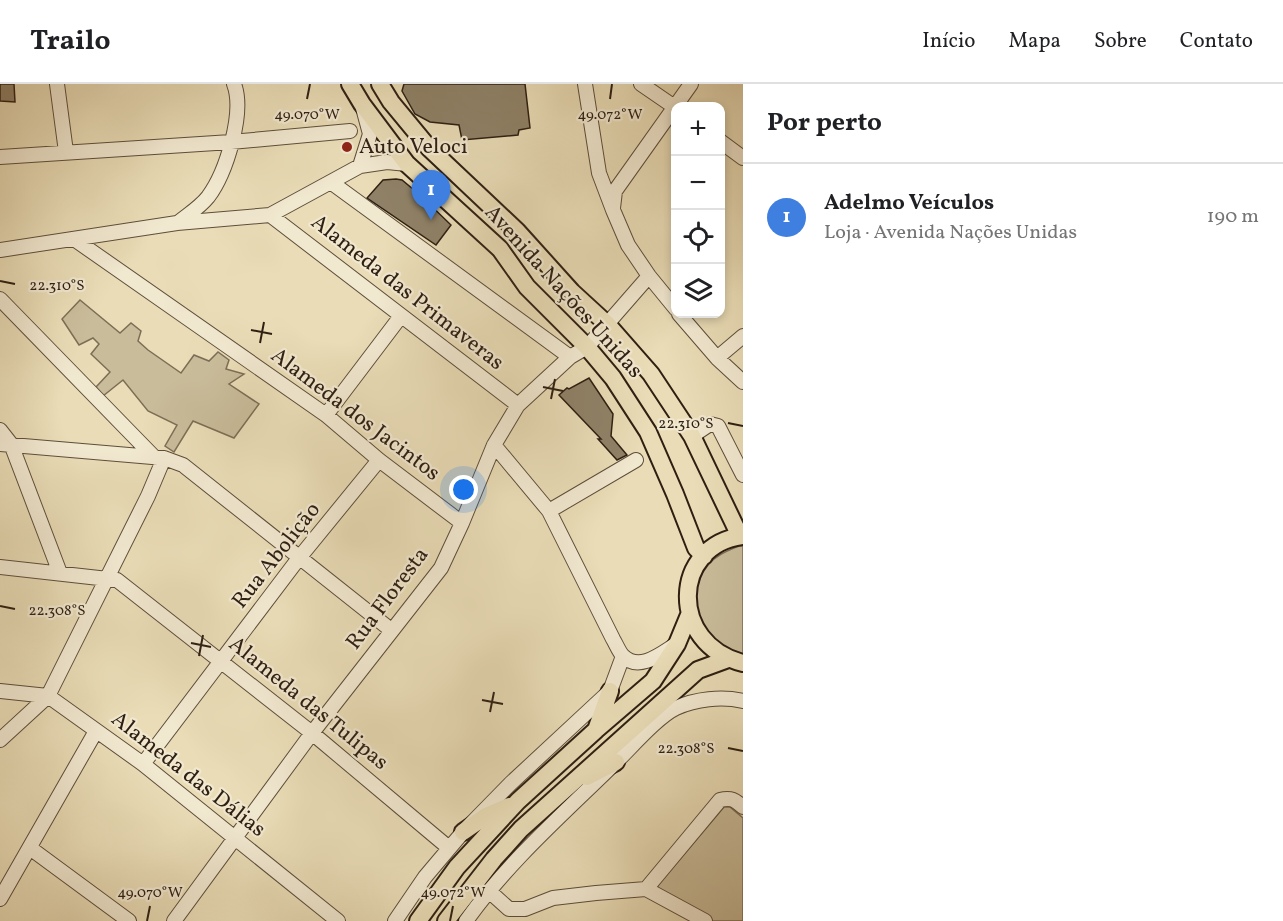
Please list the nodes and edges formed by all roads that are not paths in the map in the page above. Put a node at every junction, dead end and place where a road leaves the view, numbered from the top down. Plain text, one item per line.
1 (57, 84) edge
2 (234, 84) edge
3 (246, 84) edge
4 (350, 84) edge
5 (380, 84) edge
6 (392, 84) edge
7 (585, 84) edge
8 (641, 84) edge
9 (691, 84) edge
10 (391, 102) junction
11 (679, 102) edge
12 (362, 104) junction
13 (671, 105) edge
14 (238, 107) junction
15 (671, 114) edge
16 (350, 131) dead end
17 (231, 142) junction
18 (725, 145) edge
19 (66, 152) junction
20 (0, 157) edge
21 (743, 158) edge
22 (407, 164) junction
23 (360, 166) junction
24 (332, 183) junction
25 (208, 197) junction
26 (613, 210) junction
27 (270, 215) junction
28 (215, 219) junction
29 (177, 223) junction
30 (517, 231) junction
31 (74, 239) junction
32 (500, 249) junction
33 (0, 250) edge
34 (649, 276) junction
35 (2, 303) edge
36 (671, 304) edge
37 (401, 316) junction
38 (682, 318) edge
39 (608, 325) junction
40 (743, 336) edge
41 (587, 347) junction
42 (570, 357) junction
43 (717, 358) junction
44 (743, 382) edge
45 (518, 405) junction
46 (326, 415) junction
47 (0, 430) edge
48 (692, 436) junction
49 (5, 444) edge
50 (494, 445) junction
51 (159, 458) junction
52 (379, 459) junction
53 (636, 460) dead end
54 (743, 475) edge
55 (549, 511) junction
56 (462, 523) junction
57 (743, 534) edge
58 (704, 556) junction
59 (299, 558) junction
60 (0, 567) edge
61 (60, 573) junction
62 (108, 578) junction
63 (689, 615) junction
64 (391, 630) junction
65 (677, 644) junction
66 (623, 656) junction
67 (222, 662) junction
68 (739, 662) edge
69 (0, 691) edge
70 (610, 691) junction
71 (670, 695) junction
72 (48, 696) junction
73 (743, 701) edge
74 (596, 730) junction
75 (96, 731) junction
76 (646, 732) junction
77 (312, 734) junction
78 (0, 740) edge
79 (616, 762) junction
80 (143, 764) junction
81 (536, 785) junction
82 (518, 801) junction
83 (552, 801) junction
84 (743, 807) edge
85 (521, 830) junction
86 (463, 832) junction
87 (236, 838) junction
88 (30, 848) junction
89 (449, 848) junction
90 (646, 890) junction
91 (489, 891) junction
92 (0, 899) edge
93 (328, 918) edge
94 (129, 921) edge
95 (174, 921) edge
96 (395, 921) edge
97 (418, 921) edge
98 (446, 921) edge
99 (466, 921) edge
100 (705, 921) edge

1 - 19 street
2 - 14 street
3 - 14 street
4 - 12 main road, Avenida Nações Unidas
5 - 10 main road, Avenida Nações Unidas
6 - 10 main road
7 - 26 street
8 - 13 street
9 - 11 street
10 - 30 main road, Avenida Nações Unidas
12 - 22 main road, Avenida Nações Unidas
12 - 23 street
14 - 17 street
15 - 26 street
16 - 17 street
17 - 19 street
17 - 25 street
18 - 21 street
19 - 20 street
22 - 23 street
22 - 32 main road, Avenida Nações Unidas
23 - 24 street, Alameda das Primaveras
24 - 27 street, Alameda das Primaveras
24 - 42 street
25 - 28 street
25 - 29 street
26 - 34 street
27 - 28 street, Alameda das Primaveras
27 - 37 street, Alameda das Primaveras
28 - 29 street, Alameda das Primaveras
29 - 31 street, Alameda das Primaveras
30 - 32 main road
30 - 39 main road, Avenida Nações Unidas
31 - 33 street, Alameda das Primaveras
31 - 46 street, Alameda dos Jacintos
32 - 41 main road, Avenida Nações Unidas
34 - 36 street
34 - 39 street, Rua Floresta
35 - 51 street
37 - 45 street, Alameda das Primaveras
37 - 46 street
38 - 43 street
39 - 41 street, Rua Floresta
39 - 48 main road, Avenida Nações Unidas
40 - 43 street
41 - 42 street, Rua Floresta
41 - 58 main road, Avenida Nações Unidas
42 - 45 street, Rua Floresta
43 - 44 street
45 - 50 street, Rua Floresta
46 - 52 street, Alameda dos Jacintos
47 - 49 street
48 - 54 street
48 - 57 main road, Avenida Nações Unidas
49 - 51 street
49 - 61 street
50 - 55 street
50 - 56 street, Rua Floresta
51 - 59 street
51 - 62 street
52 - 56 street, Alameda dos Jacintos
52 - 59 street, Rua Abolição
53 - 55 street
55 - 66 street
56 - 64 street, Rua Floresta
57 - 58 main road, Avenida Nações Unidas
58 - 63 main road, Avenida Nações Unidas
59 - 64 street
59 - 67 street, Rua Abolição
60 - 61 street, Alameda das Tulipas
61 - 62 street, Alameda das Tulipas
62 - 67 street, Alameda das Tulipas
62 - 72 street
63 - 65 main road
63 - 68 main road, Avenida Nações Unidas
64 - 77 street, Rua Floresta
65 - 66 street
65 - 74 main road
66 - 70 street
67 - 77 street, Alameda das Tulipas
67 - 80 street, Rua Abolição
68 - 71 main road
69 - 72 street
70 - 74 main road
70 - 86 street
71 - 76 main road
71 - 83 main road
72 - 75 street, Alameda das Dálias
72 - 78 street
73 - 76 street
74 - 81 main road
75 - 80 street, Alameda das Dálias
75 - 88 street
76 - 79 street
77 - 87 street, Rua Floresta
77 - 89 street, Alameda das Tulipas
79 - 83 main road
79 - 91 street
80 - 87 street, Alameda das Dálias
81 - 82 main road
81 - 83 main road
82 - 85 main road
82 - 86 main road
82 - 97 main road
83 - 85 main road
84 - 90 street
85 - 98 main road
86 - 89 street
87 - 93 street, Alameda das Dálias
87 - 95 street, Rua Floresta
88 - 92 street
88 - 94 street
89 - 96 street
90 - 91 street
90 - 100 street
91 - 99 street

